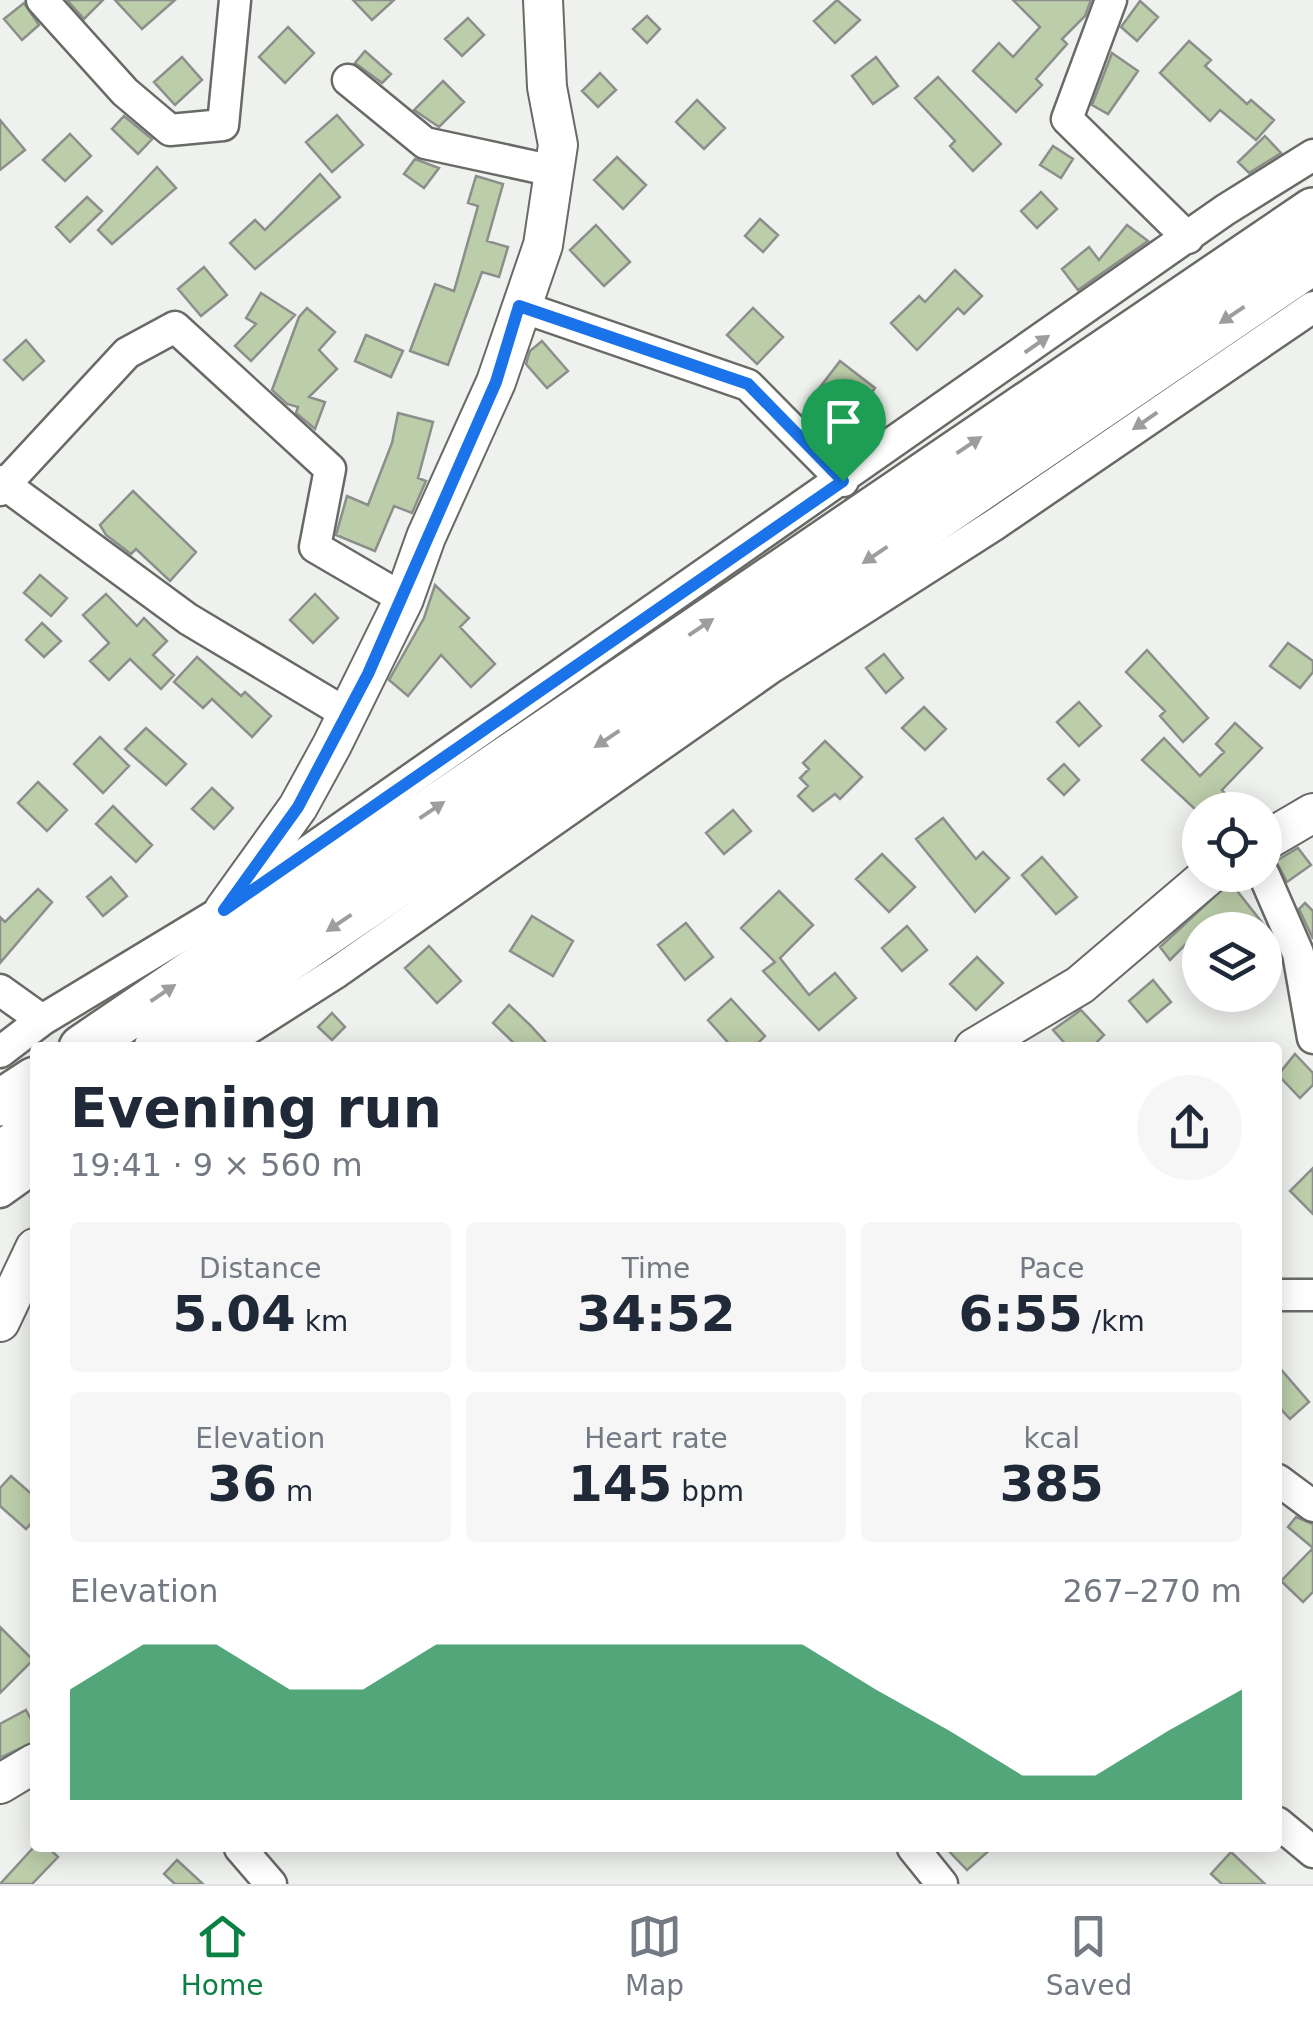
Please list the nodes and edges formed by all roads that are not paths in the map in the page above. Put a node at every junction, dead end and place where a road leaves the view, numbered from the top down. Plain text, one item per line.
1 (42, 0) edge
2 (235, 0) edge
3 (543, 0) edge
4 (1111, 0) edge
5 (348, 80) dead end
6 (1313, 156) edge
7 (554, 171) junction
8 (1313, 211) edge
9 (1188, 238) junction
10 (1313, 261) edge
11 (519, 306) junction
12 (1313, 308) edge
13 (843, 481) junction
14 (2, 486) edge
15 (404, 599) junction
16 (347, 714) junction
17 (1313, 813) edge
18 (1282, 831) edge
19 (1189, 892) edge
20 (1271, 892) edge
21 (224, 910) junction
22 (0, 990) edge
23 (42, 1020) junction
24 (1313, 1038) edge
25 (91, 1042) edge
26 (166, 1042) edge
27 (227, 1042) edge
28 (984, 1042) edge
29 (0, 1052) edge
30 (30, 1083) edge
31 (0, 1103) edge
32 (30, 1134) edge
33 (0, 1155) edge
34 (30, 1171) edge
35 (0, 1192) edge
36 (30, 1259) edge
37 (1282, 1295) edge
38 (1313, 1296) edge
39 (0, 1322) edge
40 (1282, 1483) edge
41 (1313, 1506) edge
42 (30, 1767) edge
43 (0, 1784) edge
44 (1282, 1825) edge
45 (243, 1852) edge
46 (915, 1852) edge
47 (1313, 1852) edge
48 (271, 1884) edge
49 (942, 1884) edge

1 - 2 street
3 - 7 main road
4 - 9 street
5 - 7 street
6 - 9 street
7 - 11 main road
25 -> 8 highway
13 -> 9 street
10 -> 26 highway
11 - 13 street
11 - 15 main road
12 -> 27 street
13 - 21 street
14 - 15 street
14 - 16 street
15 - 16 main road
16 - 21 main road
17 - 18 main road
19 - 28 main road
20 - 24 street
21 - 23 street
22 - 23 street
23 - 29 street
30 - 31 highway
32 - 33 highway
34 - 35 street
36 - 39 main road
37 - 38 street
40 - 41 street
42 - 43 main road
44 - 47 street
45 - 48 street
46 - 49 street

